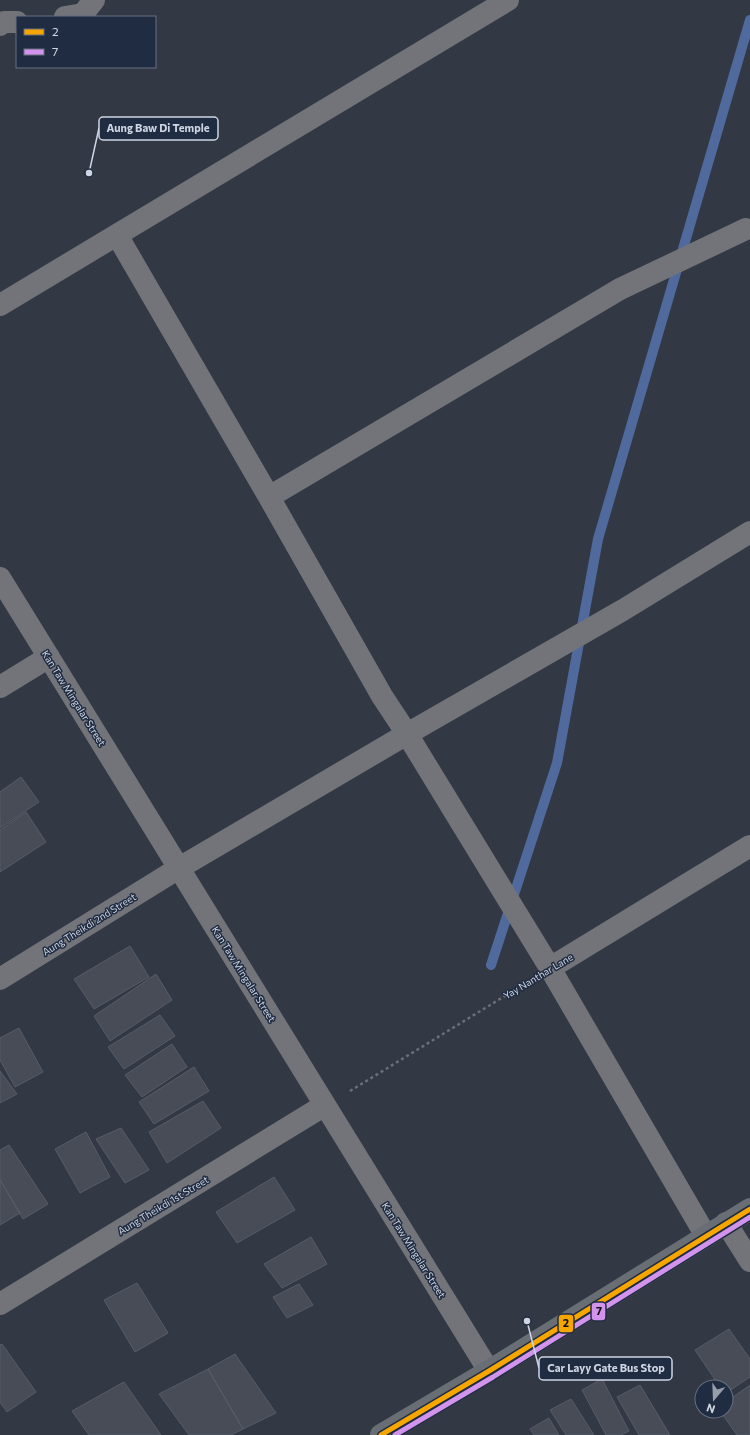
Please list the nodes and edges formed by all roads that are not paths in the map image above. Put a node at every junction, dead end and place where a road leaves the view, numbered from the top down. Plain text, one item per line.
1 (94, 0) edge
2 (508, 0) edge
3 (71, 16) edge
4 (16, 22) edge
5 (0, 25) edge
6 (746, 229) dead end
7 (117, 235) junction
8 (0, 305) edge
9 (268, 496) junction
10 (750, 532) edge
11 (0, 578) edge
12 (49, 657) junction
13 (0, 688) edge
14 (407, 734) junction
15 (750, 846) edge
16 (179, 868) junction
17 (550, 968) junction
18 (0, 979) edge
19 (325, 1105) junction
20 (750, 1209) edge
21 (726, 1224) junction
22 (706, 1236) junction
23 (750, 1261) edge
24 (0, 1304) edge
25 (489, 1371) junction
26 (381, 1435) edge

1 - 3 street
2 - 7 street
4 - 5 street
6 - 9 street
7 - 8 street
7 - 9 street
9 - 14 street
10 - 14 street, Aung Theikdi 2nd Street
11 - 12 street, Kan Taw Mingalar Street
12 - 13 street
12 - 16 street, Kan Taw Mingalar Street
14 - 16 street, Aung Theikdi 2nd Street
14 - 17 street
15 - 17 street, Yay Nanthar Lane
16 - 18 street, Aung Theikdi 2nd Street
16 - 19 street, Kan Taw Mingalar Street
17 - 22 street
19 - 24 street, Aung Theikdi 1st Street
19 - 25 street, Kan Taw Mingalar Street
20 - 21 main road
21 - 22 main road
21 - 23 street
22 - 25 main road
25 - 26 main road

